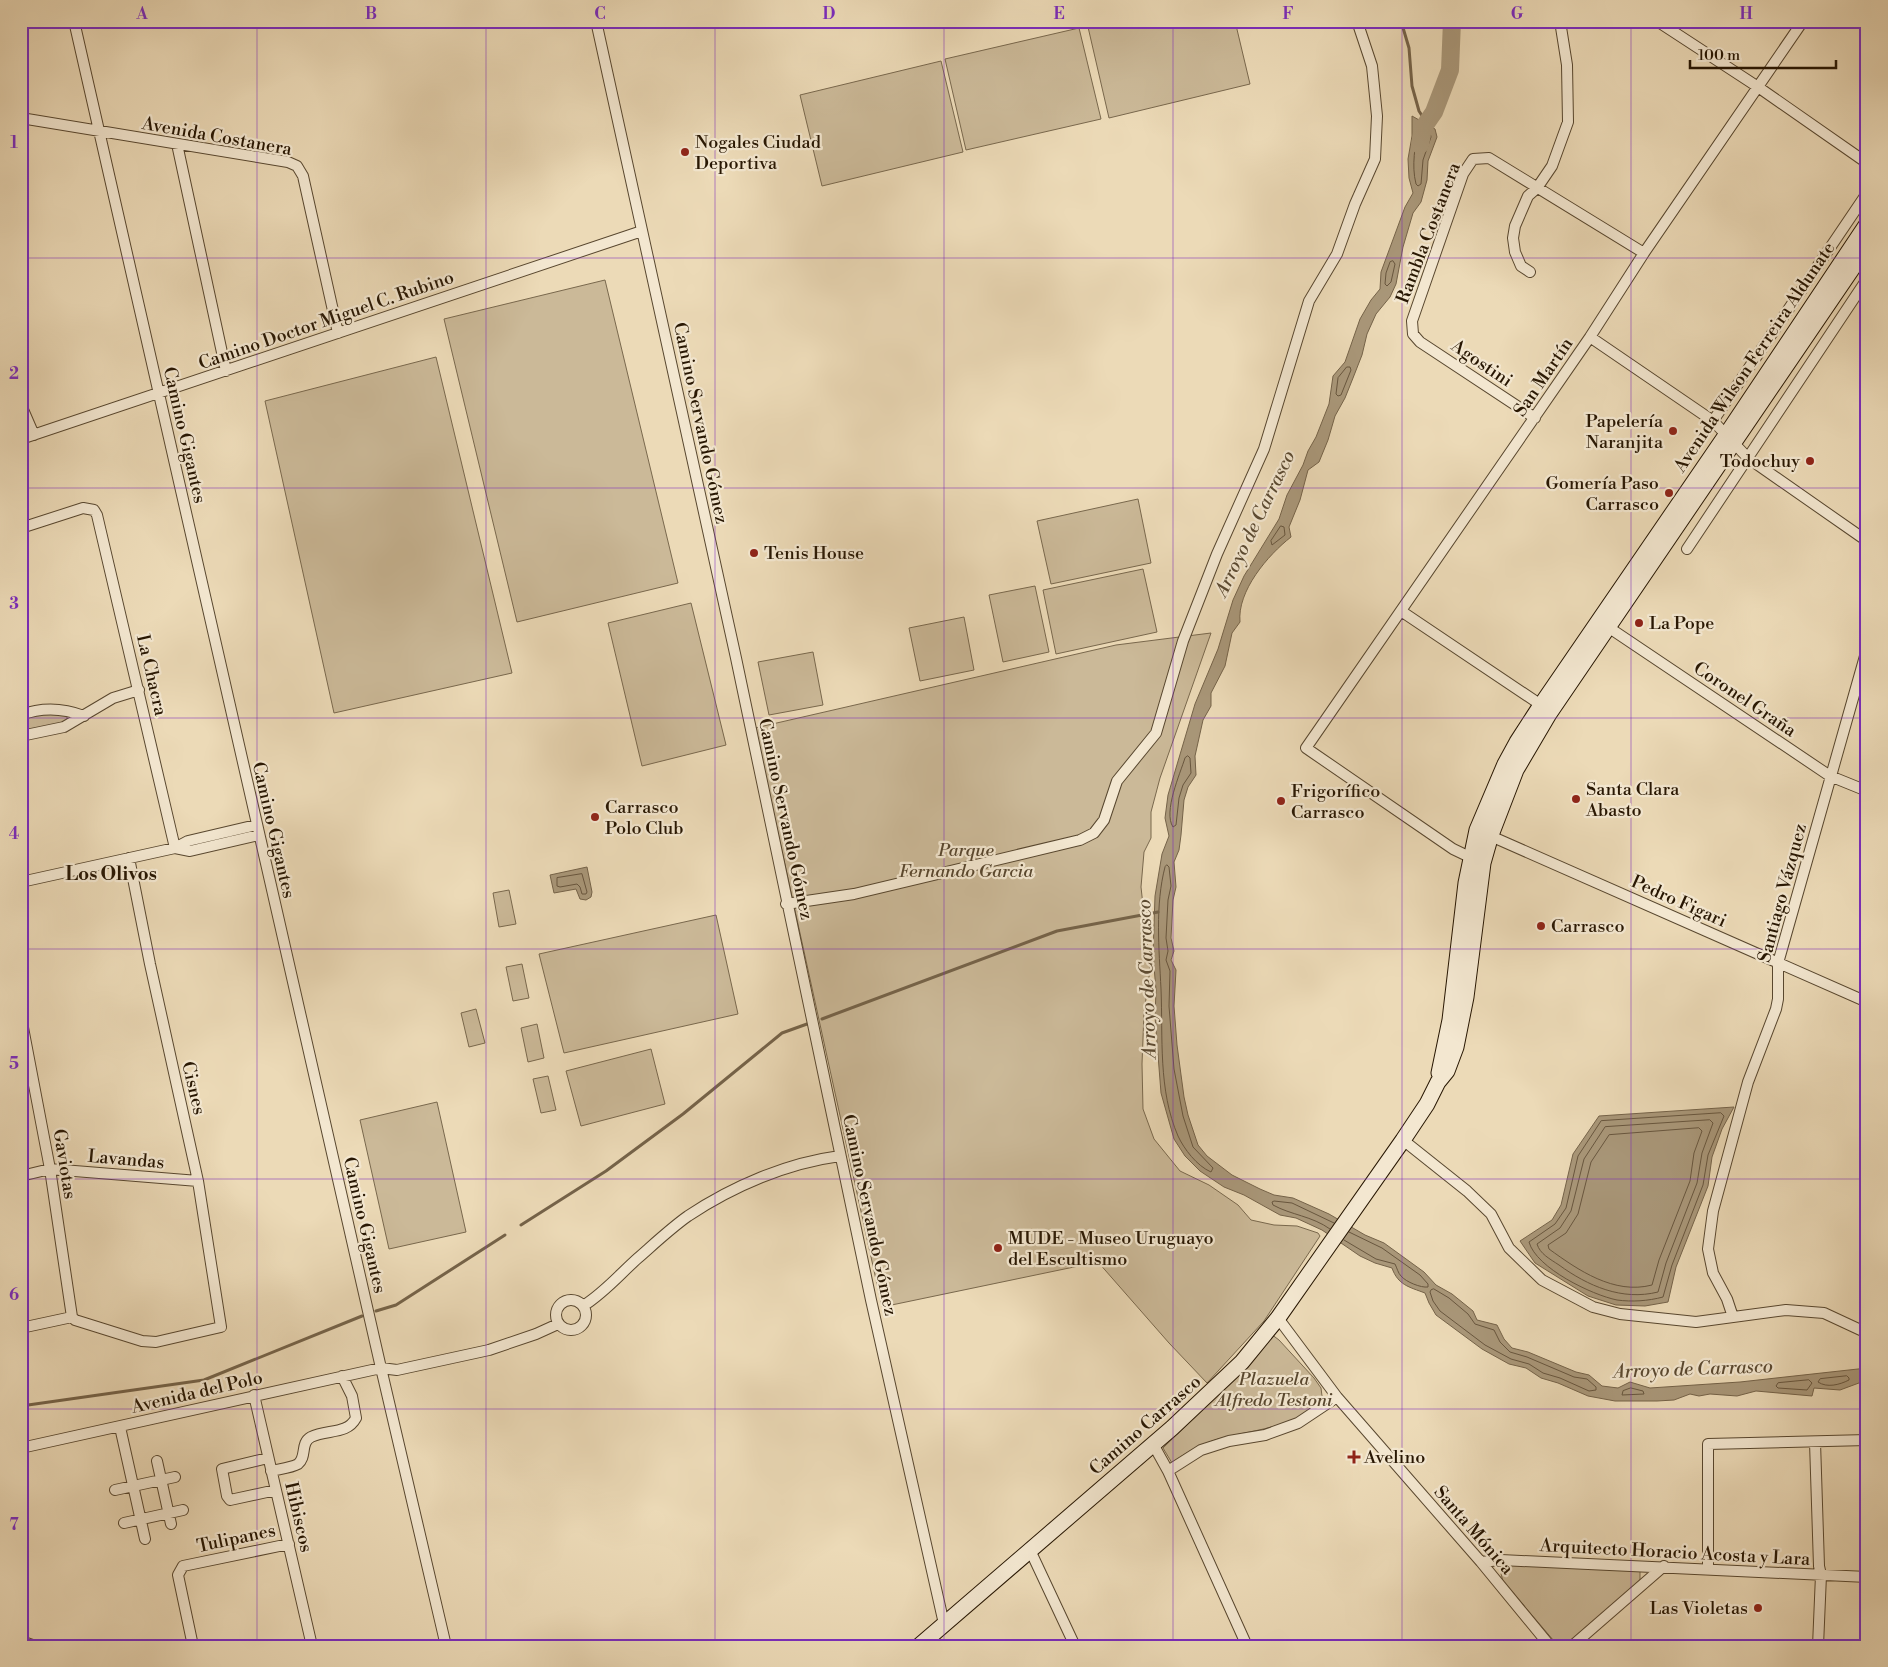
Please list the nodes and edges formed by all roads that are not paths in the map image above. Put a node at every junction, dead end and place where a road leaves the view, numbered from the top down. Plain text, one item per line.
1 (74, 21) edge
2 (596, 21) edge
3 (1357, 21) edge
4 (1560, 21) edge
5 (1657, 21) edge
6 (1803, 21) edge
7 (1758, 87) junction
8 (21, 118) edge
9 (99, 131) junction
10 (177, 144) junction
11 (1867, 163) edge
12 (1537, 188) junction
13 (1867, 194) edge
14 (1867, 224) edge
15 (642, 231) junction
16 (1867, 247) edge
17 (1644, 253) junction
18 (1851, 271) junction
19 (1530, 272) dead end
20 (1866, 280) edge
21 (338, 333) junction
22 (1413, 334) joint
23 (1590, 338) junction
24 (226, 371) junction
25 (159, 394) junction
26 (21, 405) edge
27 (1535, 418) junction
28 (1714, 421) junction
29 (34, 435) junction
30 (21, 439) edge
31 (1730, 439) junction
32 (1748, 458) junction
33 (21, 528) edge
34 (1867, 541) edge
35 (1687, 549) dead end
36 (1401, 611) junction
37 (1608, 627) junction
38 (1867, 649) edge
39 (139, 690) junction
40 (1541, 705) junction
41 (21, 715) edge
42 (84, 716) junction
43 (21, 736) edge
44 (1830, 776) junction
45 (1867, 792) edge
46 (256, 825) junction
47 (1484, 833) junction
48 (259, 835) junction
49 (175, 848) junction
50 (129, 858) junction
51 (1477, 861) junction
52 (21, 882) edge
53 (786, 904) junction
54 (1778, 962) junction
55 (1867, 1002) edge
56 (21, 1017) edge
57 (23, 1036) edge
58 (1404, 1140) junction
59 (840, 1156) junction
60 (50, 1168) junction
61 (21, 1176) edge
62 (198, 1181) junction
63 (1361, 1200) joint
64 (583, 1306) junction
65 (72, 1317) junction
66 (1733, 1317) junction
67 (1278, 1318) junction
68 (558, 1324) junction
69 (21, 1328) edge
70 (1867, 1333) edge
71 (381, 1368) junction
72 (342, 1376) junction
73 (254, 1395) junction
74 (1338, 1397) junction
75 (120, 1427) junction
76 (1867, 1440) edge
77 (1815, 1442) junction
78 (1153, 1444) junction
79 (21, 1448) edge
80 (268, 1458) junction
81 (157, 1461) dead end
82 (271, 1471) junction
83 (1168, 1471) junction
84 (175, 1477) dead end
85 (161, 1480) junction
86 (133, 1486) junction
87 (115, 1490) dead end
88 (276, 1490) junction
89 (183, 1510) dead end
90 (170, 1518) junction
91 (141, 1520) junction
92 (124, 1523) dead end
93 (145, 1539) dead end
94 (288, 1544) junction
95 (1030, 1550) junction
96 (1481, 1562) junction
97 (1664, 1566) junction
98 (1708, 1569) junction
99 (1821, 1575) junction
100 (1867, 1577) edge
101 (944, 1624) junction
102 (21, 1641) edge
103 (34, 1646) edge
104 (193, 1646) edge
105 (312, 1646) edge
106 (446, 1646) edge
107 (919, 1646) edge
108 (1074, 1646) edge
109 (1247, 1646) edge
110 (1550, 1646) edge
111 (1572, 1646) edge
112 (1818, 1646) edge

1 - 9 street, Camino Gigantes
2 - 15 street, Camino Servando Gómez
3 - 53 street
4 - 12 street
5 - 7 street
6 - 7 street, San Martín
7 - 11 street
7 - 17 street, San Martín
8 - 9 street, Avenida Costanera
9 - 10 street, Avenida Costanera
9 - 25 street, Camino Gigantes
10 - 21 street, Avenida Costanera
10 - 24 street
12 - 17 street
12 - 19 street
12 - 22 street, Rambla Costanera
13 - 28 street, Avenida Wilson Ferreira Aldunate
14 - 31 main road, Avenida Wilson Ferreira Aldunate
15 - 21 street, Camino Doctor Miguel C. Rubino
15 - 53 street, Camino Servando Gómez
16 - 18 main road, Avenida Wilson Ferreira Aldunate
17 - 23 street, San Martín
18 - 20 street
18 - 31 main road, Avenida Wilson Ferreira Aldunate
20 - 32 street
21 - 24 street, Camino Doctor Miguel C. Rubino
22 - 27 street, Agostini
23 - 27 street, San Martín
23 - 28 street
24 - 25 street, Camino Doctor Miguel C. Rubino
25 - 29 street, Camino Doctor Miguel C. Rubino
25 - 46 street, Camino Gigantes
26 - 29 street
27 - 36 street, San Martín
28 - 31 street
29 - 30 street, Camino Doctor Miguel C. Rubino
31 - 32 street
31 - 37 main road, Avenida Wilson Ferreira Aldunate
31 - 40 main road, Avenida Wilson Ferreira Aldunate
32 - 34 street
32 - 35 street
33 - 39 street, La Chacra
36 - 40 street
36 - 51 street, San Martín
37 - 44 street, Coronel Graña
37 - 47 main road, Avenida Wilson Ferreira Aldunate
38 - 44 street, Santiago Vázquez
39 - 42 street
39 - 49 street, La Chacra
40 - 47 main road, Avenida Wilson Ferreira Aldunate
41 - 42 street
42 - 43 street
44 - 45 street, Coronel Graña
44 - 54 street, Santiago Vázquez
46 - 48 street, Camino Gigantes
46 - 49 street
47 - 51 main road, Avenida Wilson Ferreira Aldunate
47 - 54 street, Pedro Figari
48 - 49 street
48 - 71 street, Camino Gigantes
49 - 50 street
50 - 52 street
50 - 62 street, Cisnes
51 - 58 main road, Avenida Wilson Ferreira Aldunate
53 - 59 street, Camino Servando Gómez
54 - 55 street, Pedro Figari
54 - 66 street, Santiago Vázquez
56 - 57 street, Gaviotas
57 - 60 street, Gaviotas
58 - 63 main road, Avenida Wilson Ferreira Aldunate
58 - 66 street
59 - 64 street
59 - 101 street, Camino Servando Gómez
60 - 61 street, Lavandas
60 - 62 street, Lavandas
60 - 65 street, Gaviotas
62 - 65 street, Cisnes
63 - 67 main road, Camino Carrasco
64 - 68 street
64 - 68 street
65 - 69 street
66 - 70 street
67 - 74 street, Santa Mónica
67 - 78 main road, Camino Carrasco
68 - 71 street, Avenida del Polo
71 - 72 street, Avenida del Polo
71 - 106 street, Camino Gigantes
72 - 73 street, Avenida del Polo
72 - 82 street
73 - 75 street, Avenida del Polo
73 - 80 street, Hibiscos
74 - 83 street
74 - 96 street, Santa Mónica
75 - 79 street, Avenida del Polo
75 - 86 street
76 - 77 street
77 - 98 street
77 - 99 street
78 - 83 street
78 - 95 main road, Camino Carrasco
80 - 82 street, Hibiscos
80 - 88 street
81 - 85 street
82 - 88 street, Hibiscos
83 - 109 street
84 - 85 street
85 - 86 street
85 - 90 street
86 - 87 street
86 - 91 street
88 - 94 street, Hibiscos
89 - 90 street
90 - 91 street
91 - 92 street
91 - 93 street
94 - 104 street, Tulipanes
94 - 105 street, Hibiscos
95 - 101 main road, Camino Carrasco
95 - 108 street
96 - 97 street, Arquitecto Horacio Acosta y Lara
96 - 110 street, Santa Mónica
97 - 98 street, Arquitecto Horacio Acosta y Lara
97 - 111 street
98 - 99 street, Arquitecto Horacio Acosta y Lara
99 - 100 street, Arquitecto Horacio Acosta y Lara
99 - 112 street
101 - 107 main road, Camino Carrasco
102 - 103 street

